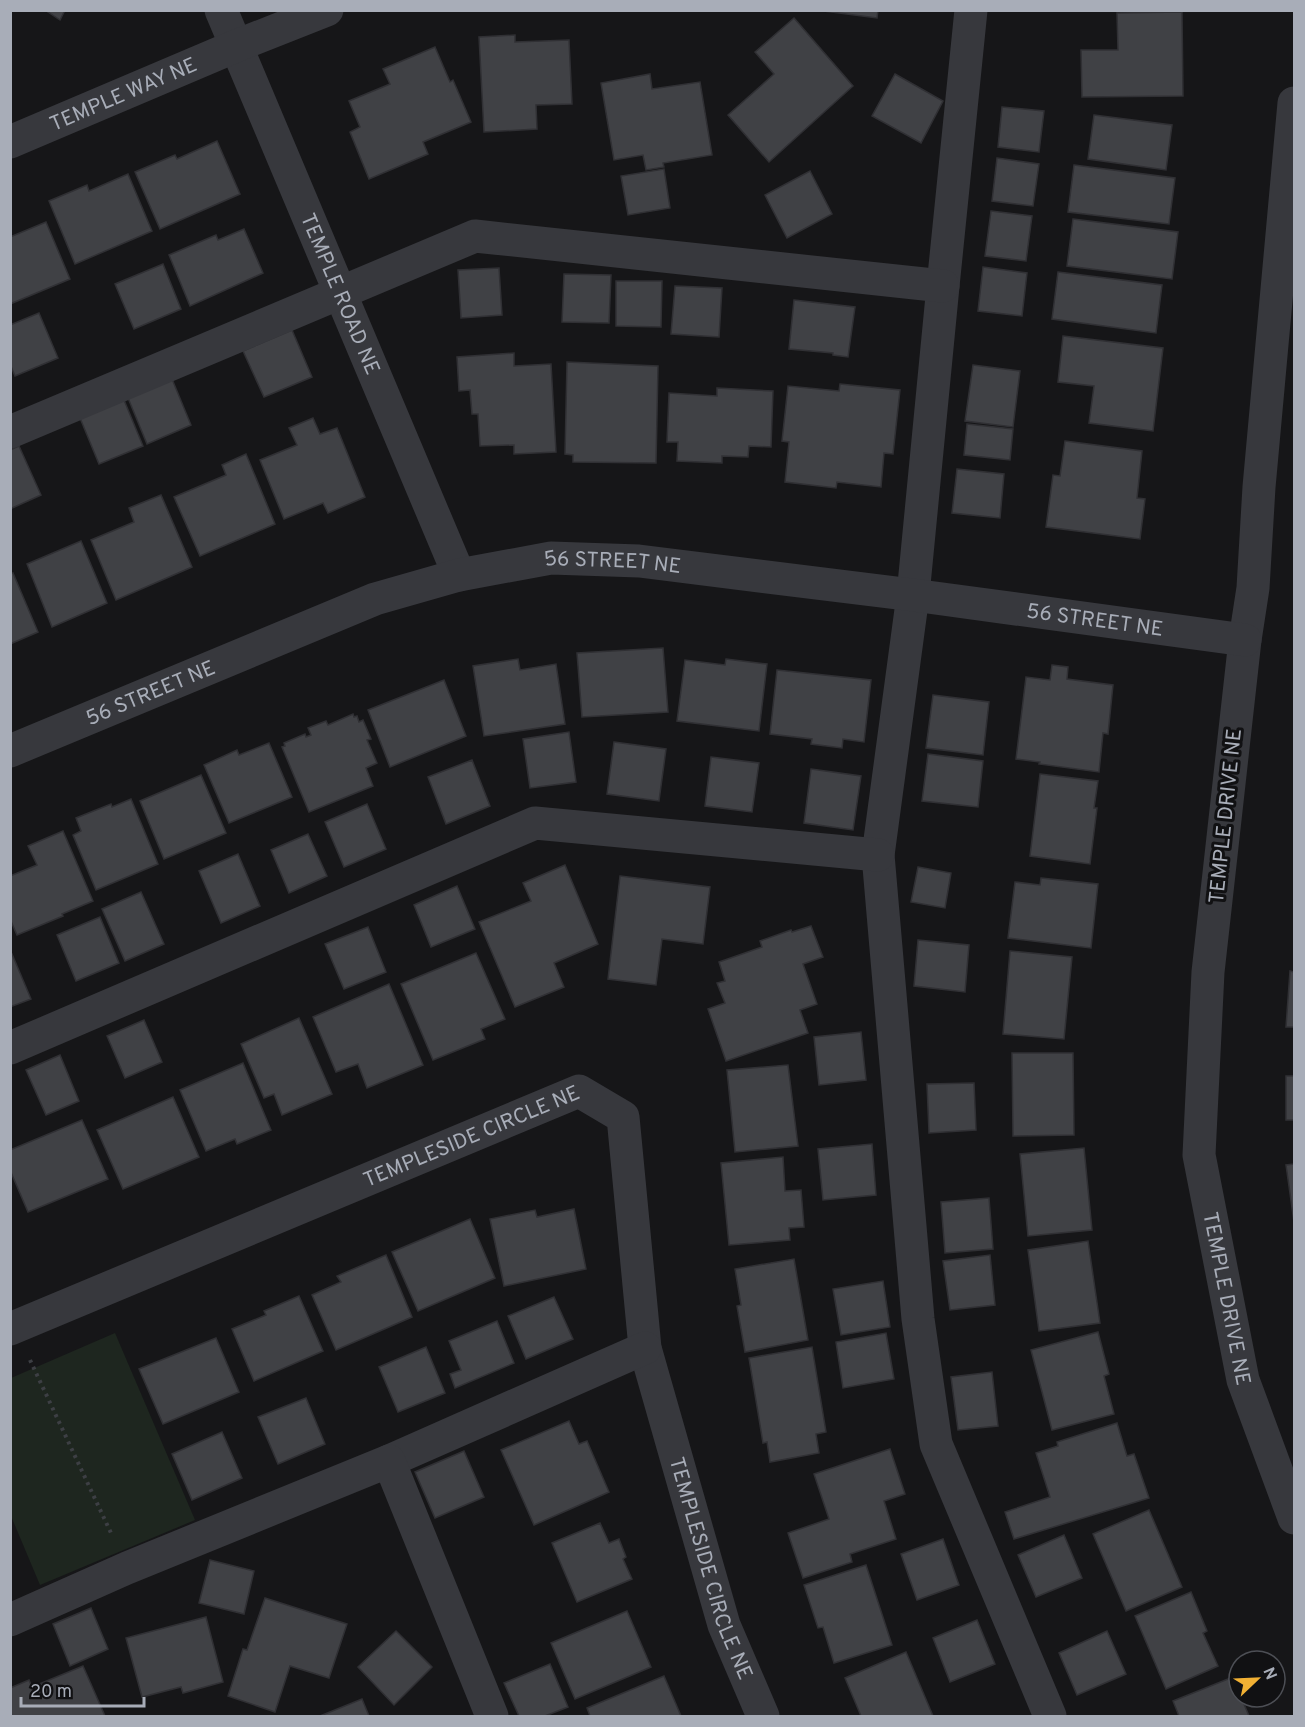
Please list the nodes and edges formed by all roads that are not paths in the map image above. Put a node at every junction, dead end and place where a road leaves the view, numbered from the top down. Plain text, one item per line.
1 (221, 10) edge
2 (327, 10) edge
3 (971, 10) edge
4 (236, 46) junction
5 (1294, 103) edge
6 (10, 142) edge
7 (943, 285) junction
8 (340, 293) junction
9 (10, 432) edge
10 (459, 575) junction
11 (913, 595) junction
12 (1245, 640) junction
13 (10, 751) edge
14 (878, 855) junction
15 (10, 1048) edge
16 (12, 1324) edge
17 (645, 1348) junction
18 (389, 1461) junction
19 (1294, 1518) edge
20 (10, 1620) edge
21 (492, 1716) edge
22 (763, 1716) edge
23 (1050, 1716) edge

1 - 4 street, TEMPLE ROAD NE
2 - 4 street, TEMPLE WAY NE
3 - 7 street
4 - 6 street, TEMPLE WAY NE
4 - 8 street, TEMPLE ROAD NE
5 - 12 street, TEMPLE DRIVE NE
7 - 8 street
7 - 11 street
8 - 9 street
8 - 10 street, TEMPLE ROAD NE
10 - 11 street, 56 STREET NE
10 - 13 street, 56 STREET NE
11 - 12 street, 56 STREET NE
11 - 14 street
12 - 19 street, TEMPLE DRIVE NE
14 - 15 street
14 - 23 street
16 - 17 street, TEMPLESIDE CIRCLE NE
17 - 18 street
17 - 22 street, TEMPLESIDE CIRCLE NE
18 - 20 street
18 - 21 street

